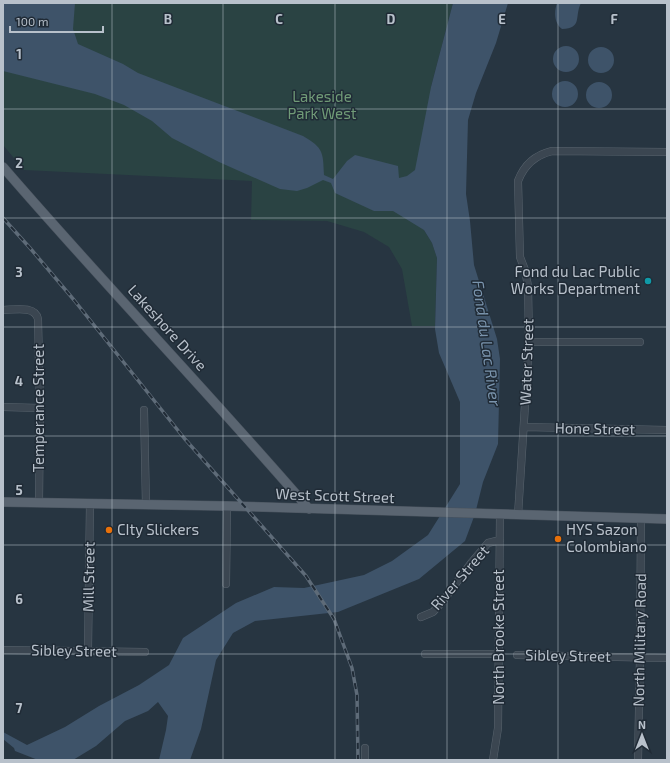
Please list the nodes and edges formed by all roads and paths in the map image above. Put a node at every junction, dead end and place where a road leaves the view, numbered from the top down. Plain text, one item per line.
1 (667, 152) edge
2 (3, 167) edge
3 (3, 310) edge
4 (529, 342) junction
5 (640, 342) dead end
6 (3, 407) edge
7 (40, 408) junction
8 (144, 410) dead end
9 (524, 427) junction
10 (667, 430) edge
11 (3, 502) edge
12 (39, 503) junction
13 (90, 504) junction
14 (146, 505) junction
15 (227, 506) junction
16 (309, 510) junction
17 (500, 514) junction
18 (518, 515) junction
19 (640, 519) junction
20 (667, 519) edge
21 (500, 540) junction
22 (226, 584) dead end
23 (421, 616) dead end
24 (3, 650) edge
25 (88, 650) junction
26 (145, 652) dead end
27 (425, 654) dead end
28 (499, 654) junction
29 (517, 655) dead end
30 (640, 657) junction
31 (667, 658) edge
32 (365, 748) dead end
33 (365, 760) edge
34 (493, 760) edge
35 (638, 760) edge

1 - 4 street, Water Street
2 - 16 main road, Lakeshore Drive
3 - 7 street, Temperance Street
4 - 5 street
4 - 9 street, Water Street
6 - 7 street
7 - 12 street, Temperance Street
8 - 14 street
9 - 10 street, Hone Street
9 - 18 street, Water Street
11 - 12 main road, West Scott Street
12 - 13 main road, West Scott Street
13 - 14 main road, West Scott Street
13 - 25 street, Mill Street
14 - 15 main road, West Scott Street
15 - 16 main road, West Scott Street
15 - 22 street
16 - 17 main road, West Scott Street
17 - 18 main road, West Scott Street
17 - 21 street, North Brooke Street
18 - 19 main road, West Scott Street
19 - 20 main road, West Scott Street
19 - 30 street, North Military Road
21 - 23 street, River Street
21 - 28 street, North Brooke Street
24 - 25 street, Sibley Street
25 - 26 street, Sibley Street
27 - 28 street
28 - 34 street, North Brooke Street
29 - 30 street, Sibley Street
30 - 31 street, Sibley Street
30 - 35 street, North Military Road
32 - 33 street

